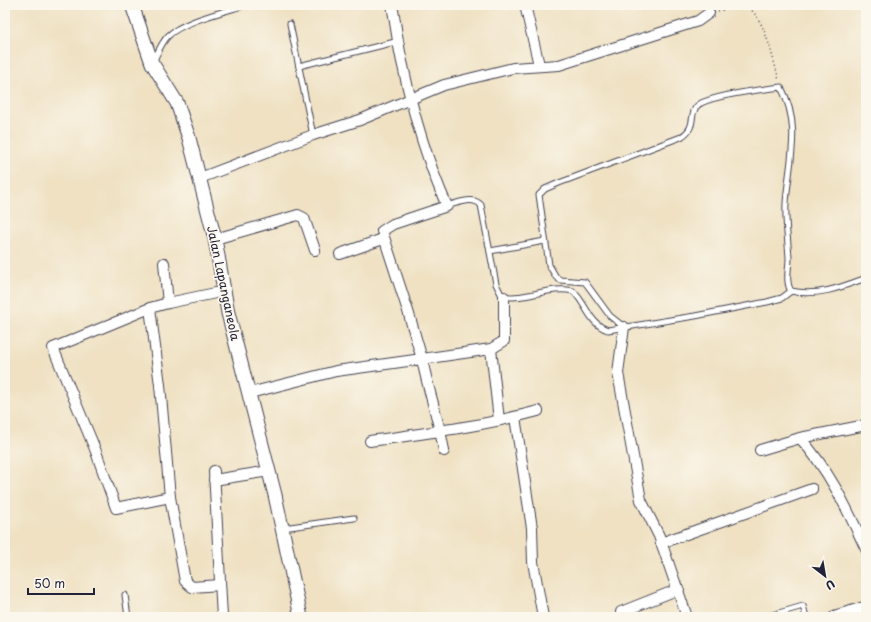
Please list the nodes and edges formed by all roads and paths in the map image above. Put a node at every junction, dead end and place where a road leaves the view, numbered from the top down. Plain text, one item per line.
1 (132, 5) edge
2 (245, 5) edge
3 (392, 5) edge
4 (525, 5) edge
5 (709, 13) joint
6 (290, 24) dead end
7 (399, 41) junction
8 (152, 63) junction
9 (299, 66) junction
10 (539, 66) junction
11 (781, 87) junction
12 (412, 98) junction
13 (313, 136) junction
14 (200, 178) junction
15 (447, 206) junction
16 (215, 239) junction
17 (383, 239) junction
18 (544, 242) junction
19 (315, 250) dead end
20 (490, 251) junction
21 (340, 254) dead end
22 (164, 263) dead end
23 (866, 278) edge
24 (225, 291) junction
25 (791, 291) junction
26 (504, 296) junction
27 (168, 303) junction
28 (150, 308) junction
29 (624, 327) junction
30 (491, 349) junction
31 (422, 359) junction
32 (250, 393) junction
33 (538, 411) dead end
34 (515, 417) junction
35 (499, 420) junction
36 (866, 425) edge
37 (441, 432) junction
38 (800, 438) junction
39 (370, 441) dead end
40 (760, 450) dead end
41 (444, 451) dead end
42 (269, 472) junction
43 (812, 489) dead end
44 (170, 498) junction
45 (354, 518) dead end
46 (283, 528) junction
47 (662, 543) junction
48 (866, 549) edge
49 (220, 585) junction
50 (679, 589) junction
51 (125, 595) dead end
52 (621, 612) dead end
53 (862, 612) edge
54 (128, 617) edge
55 (222, 617) edge
56 (301, 617) edge
57 (543, 617) edge
58 (688, 617) edge
59 (765, 617) edge
60 (806, 617) edge
61 (836, 617) edge

1 - 8 street, Jalan Lapanganeola
2 - 8 lane
3 - 7 street
4 - 10 street
5 - 10 street
5 - 11 path
6 - 9 lane
7 - 9 lane
7 - 12 street
8 - 14 street, Jalan Lapanganeola
9 - 13 lane
10 - 12 street
11 - 18 lane
11 - 25 lane
12 - 13 street
12 - 15 street
13 - 14 street
14 - 16 street, Jalan Lapanganeola
15 - 17 street
15 - 20 lane
16 - 19 street
16 - 24 street, Jalan Lapanganeola
17 - 21 street
17 - 31 street
18 - 20 lane
18 - 29 lane
20 - 26 lane
22 - 27 street
23 - 25 lane
24 - 27 street
24 - 32 street, Jalan Lapanganeola
25 - 29 lane
26 - 29 lane
26 - 30 street
27 - 28 street
28 - 44 street
28 - 44 street
29 - 47 street
30 - 31 street
30 - 35 street
31 - 32 street
31 - 37 street
32 - 42 street, Jalan Lapanganeola
33 - 34 street
34 - 35 street
34 - 57 street
35 - 37 street
36 - 38 street
37 - 39 street
37 - 41 street
38 - 40 street
38 - 48 street
42 - 46 street, Jalan Lapanganeola
42 - 49 street
43 - 47 street
44 - 49 street
45 - 46 lane
46 - 56 street, Jalan Lapanganeola
47 - 50 street
49 - 55 street
50 - 52 street
50 - 58 street
51 - 54 lane
53 - 61 street
59 - 60 lane

